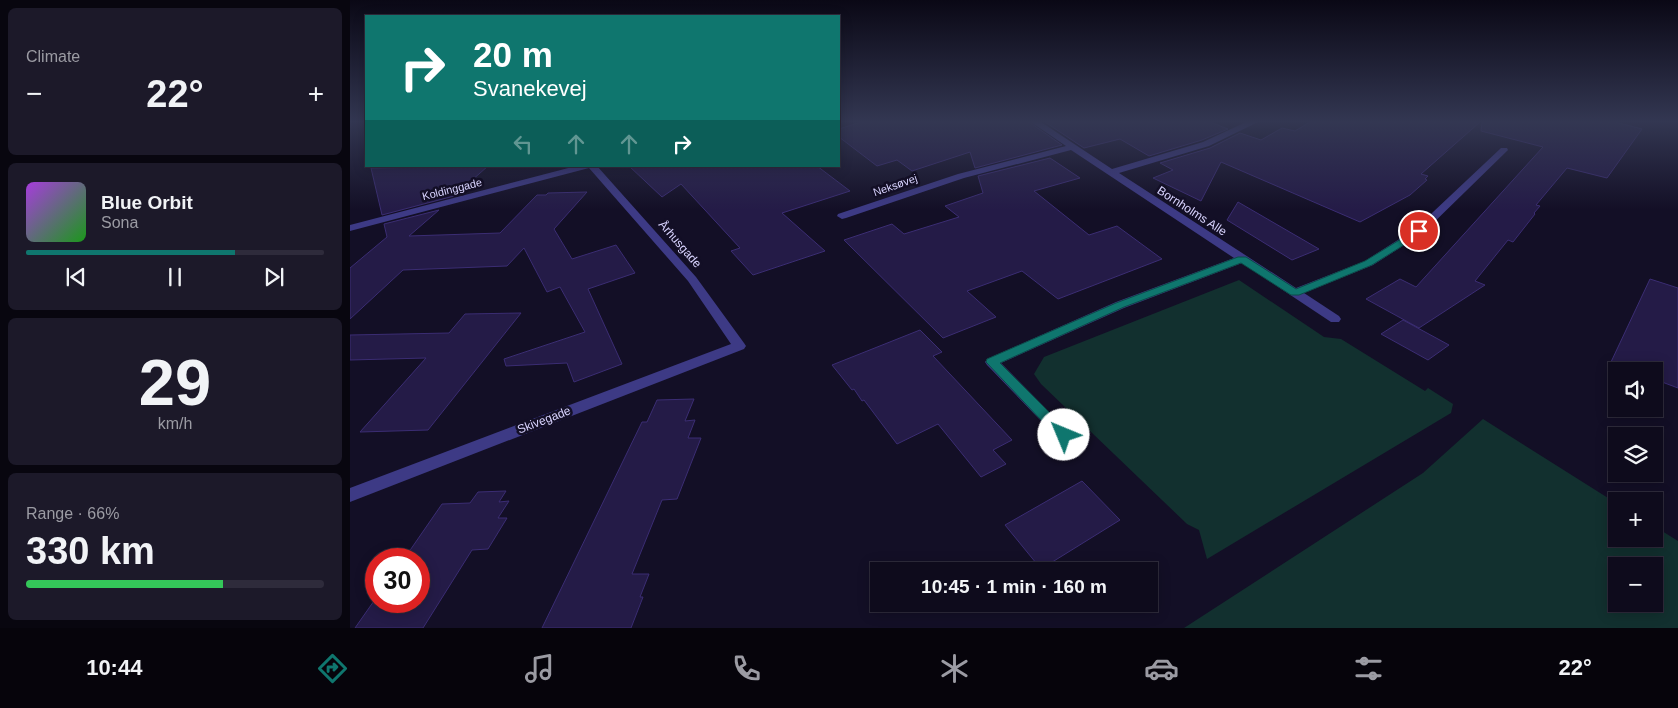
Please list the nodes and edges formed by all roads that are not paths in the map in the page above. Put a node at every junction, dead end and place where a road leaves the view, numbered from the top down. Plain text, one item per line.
1 (1056, 151) edge
2 (1079, 151) edge
3 (1181, 151) edge
4 (1503, 151) edge
5 (584, 167) edge
6 (593, 167) edge
7 (1111, 172) junction
8 (842, 216) dead end
9 (350, 228) edge
10 (1242, 259) junction
11 (1295, 293) junction
12 (1335, 319) dead end
13 (739, 346) joint
14 (1076, 448) dead end
15 (350, 495) edge

1 - 8 street, Neksøvej
2 - 7 street, Bornholms Alle
3 - 7 street
4 - 11 street
5 - 9 street, Koldinggade
6 - 13 street, Århusgade
7 - 10 street, Bornholms Alle
10 - 11 street, Bornholms Alle
10 - 14 street
11 - 12 street, Bornholms Alle
13 - 15 street, Skivegade

